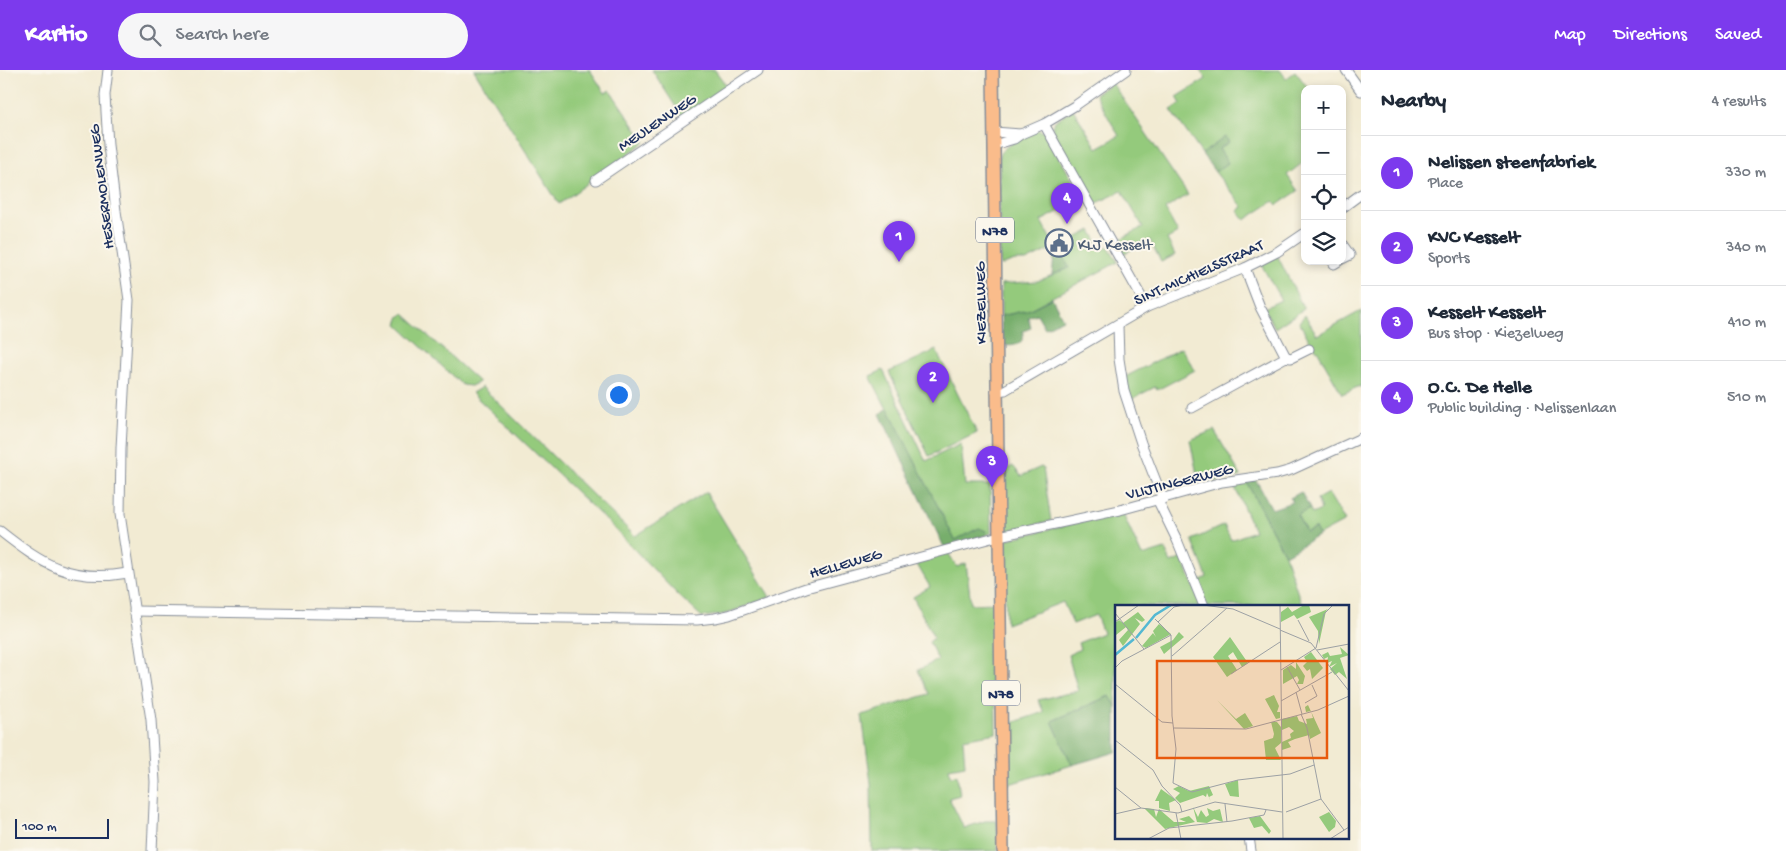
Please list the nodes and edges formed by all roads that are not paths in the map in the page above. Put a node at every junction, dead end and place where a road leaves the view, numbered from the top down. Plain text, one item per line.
1 (108, 70) edge
2 (758, 70) edge
3 (993, 70) edge
4 (1126, 70) edge
5 (1346, 70) edge
6 (1361, 91) edge
7 (1044, 124) junction
8 (994, 132) junction
9 (1021, 134) junction
10 (994, 145) junction
11 (596, 180) dead end
12 (1361, 194) edge
13 (1346, 205) edge
14 (1301, 236) edge
15 (1245, 268) junction
16 (1147, 308) junction
17 (1118, 326) junction
18 (1309, 349) dead end
19 (1286, 357) junction
20 (996, 391) junction
21 (1192, 408) dead end
22 (1361, 438) edge
23 (1160, 500) junction
24 (0, 531) edge
25 (999, 536) junction
26 (128, 573) junction
27 (1204, 605) edge
28 (134, 611) junction
29 (1249, 838) edge
30 (152, 851) edge
31 (1003, 851) edge
32 (1251, 851) edge

1 - 26 street, HESERMOLENWEG
2 - 11 street, MEULENWEG
3 - 8 main road, KIEZELWEG / N78
4 - 7 street
5 - 6 street
7 - 9 street
7 - 16 street
8 - 9 street
8 - 10 main road, KIEZELWEG / N78
9 - 10 street
10 - 20 main road, KIEZELWEG / N78
12 - 13 street
14 - 15 street, SINT-MICHIELSSTRAAT
15 - 16 street, SINT-MICHIELSSTRAAT
15 - 19 street
16 - 17 street, SINT-MICHIELSSTRAAT
17 - 20 street, SINT-MICHIELSSTRAAT
17 - 23 street
18 - 19 street
19 - 21 street
20 - 25 main road, KIEZELWEG / N78
22 - 23 street, VLIJTINGERWEG
23 - 25 street, VLIJTINGERWEG
23 - 27 street
24 - 26 street
25 - 28 street, HELLEWEG
25 - 31 main road, N78
26 - 28 street, HESERMOLENWEG
28 - 30 street, HESERMOLENWEG
29 - 32 street

